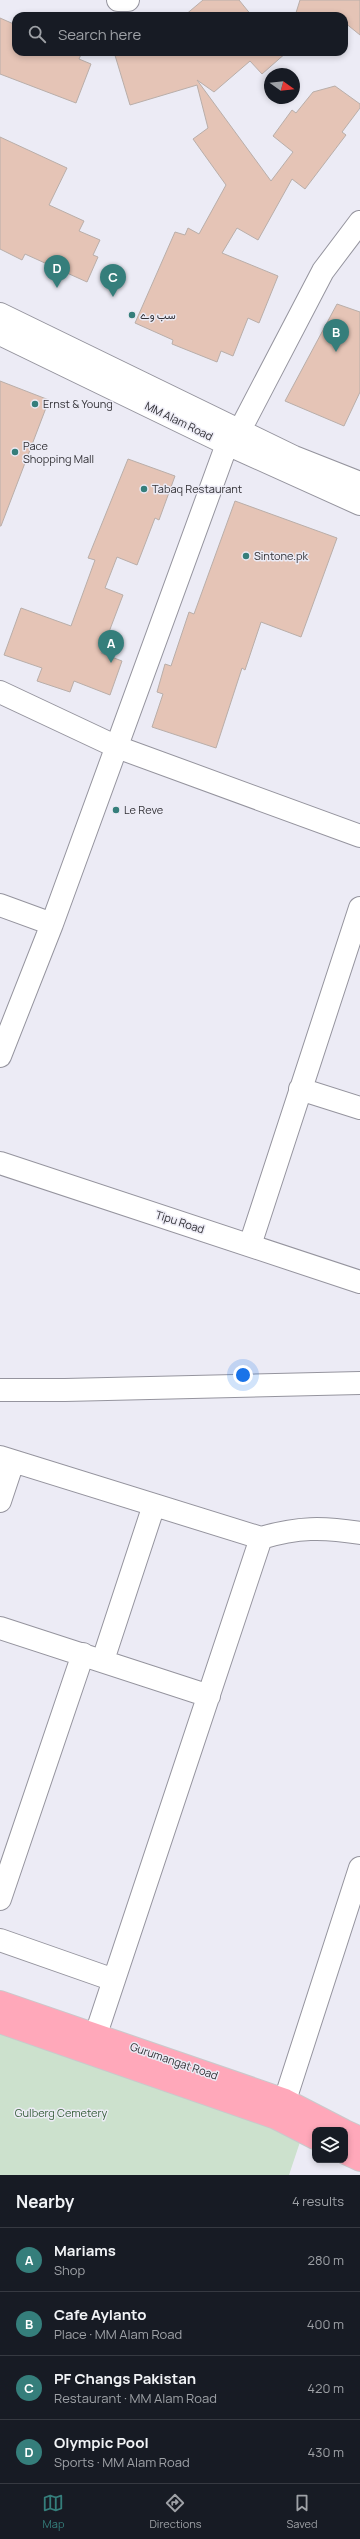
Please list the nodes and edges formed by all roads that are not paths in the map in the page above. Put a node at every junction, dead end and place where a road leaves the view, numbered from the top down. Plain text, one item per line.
1 (118, 0) edge
2 (128, 0) edge
3 (360, 222) edge
4 (0, 314) edge
5 (0, 334) edge
6 (233, 437) junction
7 (360, 483) edge
8 (360, 504) edge
9 (0, 692) edge
10 (117, 748) junction
11 (360, 836) edge
12 (0, 905) edge
13 (360, 908) edge
14 (52, 924) junction
15 (0, 1056) edge
16 (300, 1089) junction
17 (360, 1108) edge
18 (0, 1163) edge
19 (250, 1245) junction
20 (360, 1282) edge
21 (360, 1383) edge
22 (0, 1390) edge
23 (6, 1460) edge
24 (0, 1501) edge
25 (154, 1505) junction
26 (360, 1533) edge
27 (261, 1538) junction
28 (0, 1628) edge
29 (93, 1657) junction
30 (209, 1696) junction
31 (360, 1868) edge
32 (0, 1899) edge
33 (0, 1940) edge
34 (114, 1980) junction
35 (0, 2002) edge
36 (0, 2022) edge
37 (96, 2034) junction
38 (280, 2109) junction
39 (335, 2127) edge
40 (348, 2132) edge
41 (312, 2136) edge
42 (360, 2138) edge
43 (348, 2154) edge
44 (360, 2160) edge

1 - 2 street
3 - 6 street
4 - 6 street, MM Alam Road
5 - 6 street, MM Alam Road
6 - 7 street, MM Alam Road
6 - 8 street, MM Alam Road
6 - 10 street
9 - 10 street
10 - 11 street
10 - 14 street
12 - 14 street
13 - 16 street
14 - 15 street
16 - 17 street
16 - 19 street
18 - 19 street, Tipu Road
19 - 20 street, Tipu Road
21 - 22 street
23 - 24 street
23 - 25 street
25 - 27 street
25 - 29 street
26 - 27 street
27 - 30 street
28 - 29 street
29 - 30 street
29 - 32 street
30 - 34 street
31 - 38 street
33 - 34 street
34 - 37 street
35 - 37 main road, Gurumangat Road
36 - 38 main road, Gurumangat Road
37 - 38 main road, Gurumangat Road
38 - 39 main road, Gurumangat Road
38 - 41 main road, Gurumangat Road
40 - 42 main road, Gurumangat Road
43 - 44 main road

